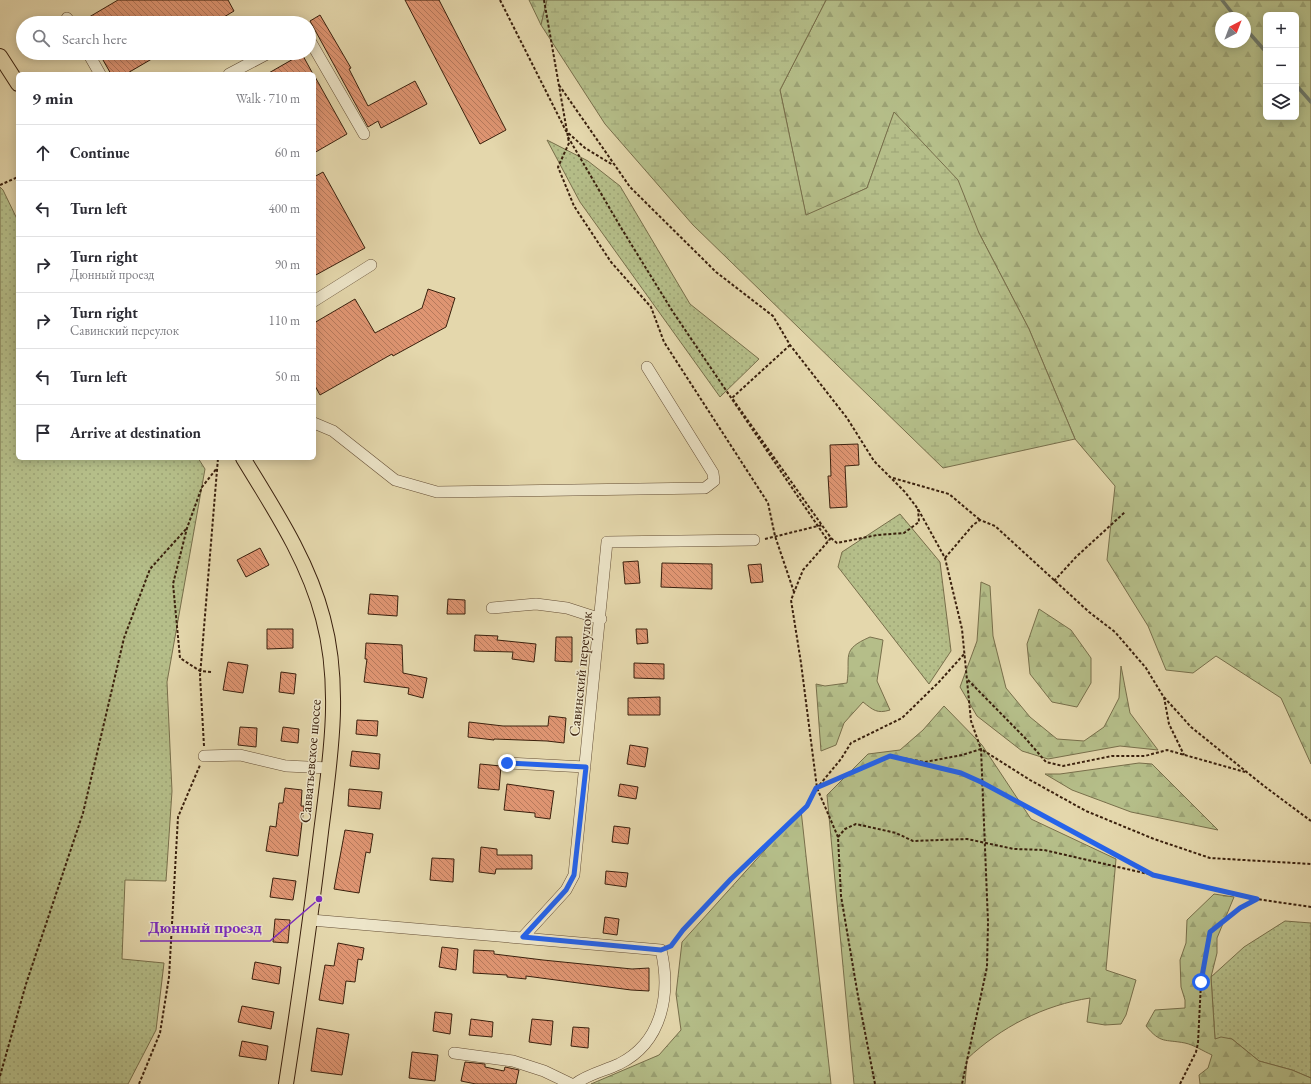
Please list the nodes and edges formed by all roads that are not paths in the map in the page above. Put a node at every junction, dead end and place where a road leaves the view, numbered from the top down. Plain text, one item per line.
1 (316, 51) edge
2 (0, 56) edge
3 (92, 60) edge
4 (256, 60) edge
5 (99, 72) edge
6 (233, 72) edge
7 (16, 81) edge
8 (364, 134) dead end
9 (372, 265) dead end
10 (316, 300) edge
11 (647, 367) dead end
12 (316, 425) edge
13 (244, 460) edge
14 (754, 540) road end
15 (492, 608) dead end
16 (601, 619) junction
17 (204, 756) road end
18 (507, 763) dead end
19 (586, 767) junction
20 (329, 768) junction
21 (311, 920) junction
22 (523, 937) junction
23 (454, 1053) dead end
24 (286, 1084) edge
25 (571, 1084) edge
26 (575, 1084) edge

1 - 8 street
2 - 7 main road
3 - 5 street
4 - 6 street
9 - 10 street
11 - 12 street
13 - 20 main road, Савватьевское шоссе
14 - 16 street, Савинский переулок
15 - 16 street
16 - 19 street, Савинский переулок
17 - 20 street
18 - 19 street
19 - 22 street, Савинский переулок
20 - 21 main road, Савватьевское шоссе
21 - 22 street
21 - 24 main road, Савватьевское шоссе
22 - 26 street
23 - 25 street

